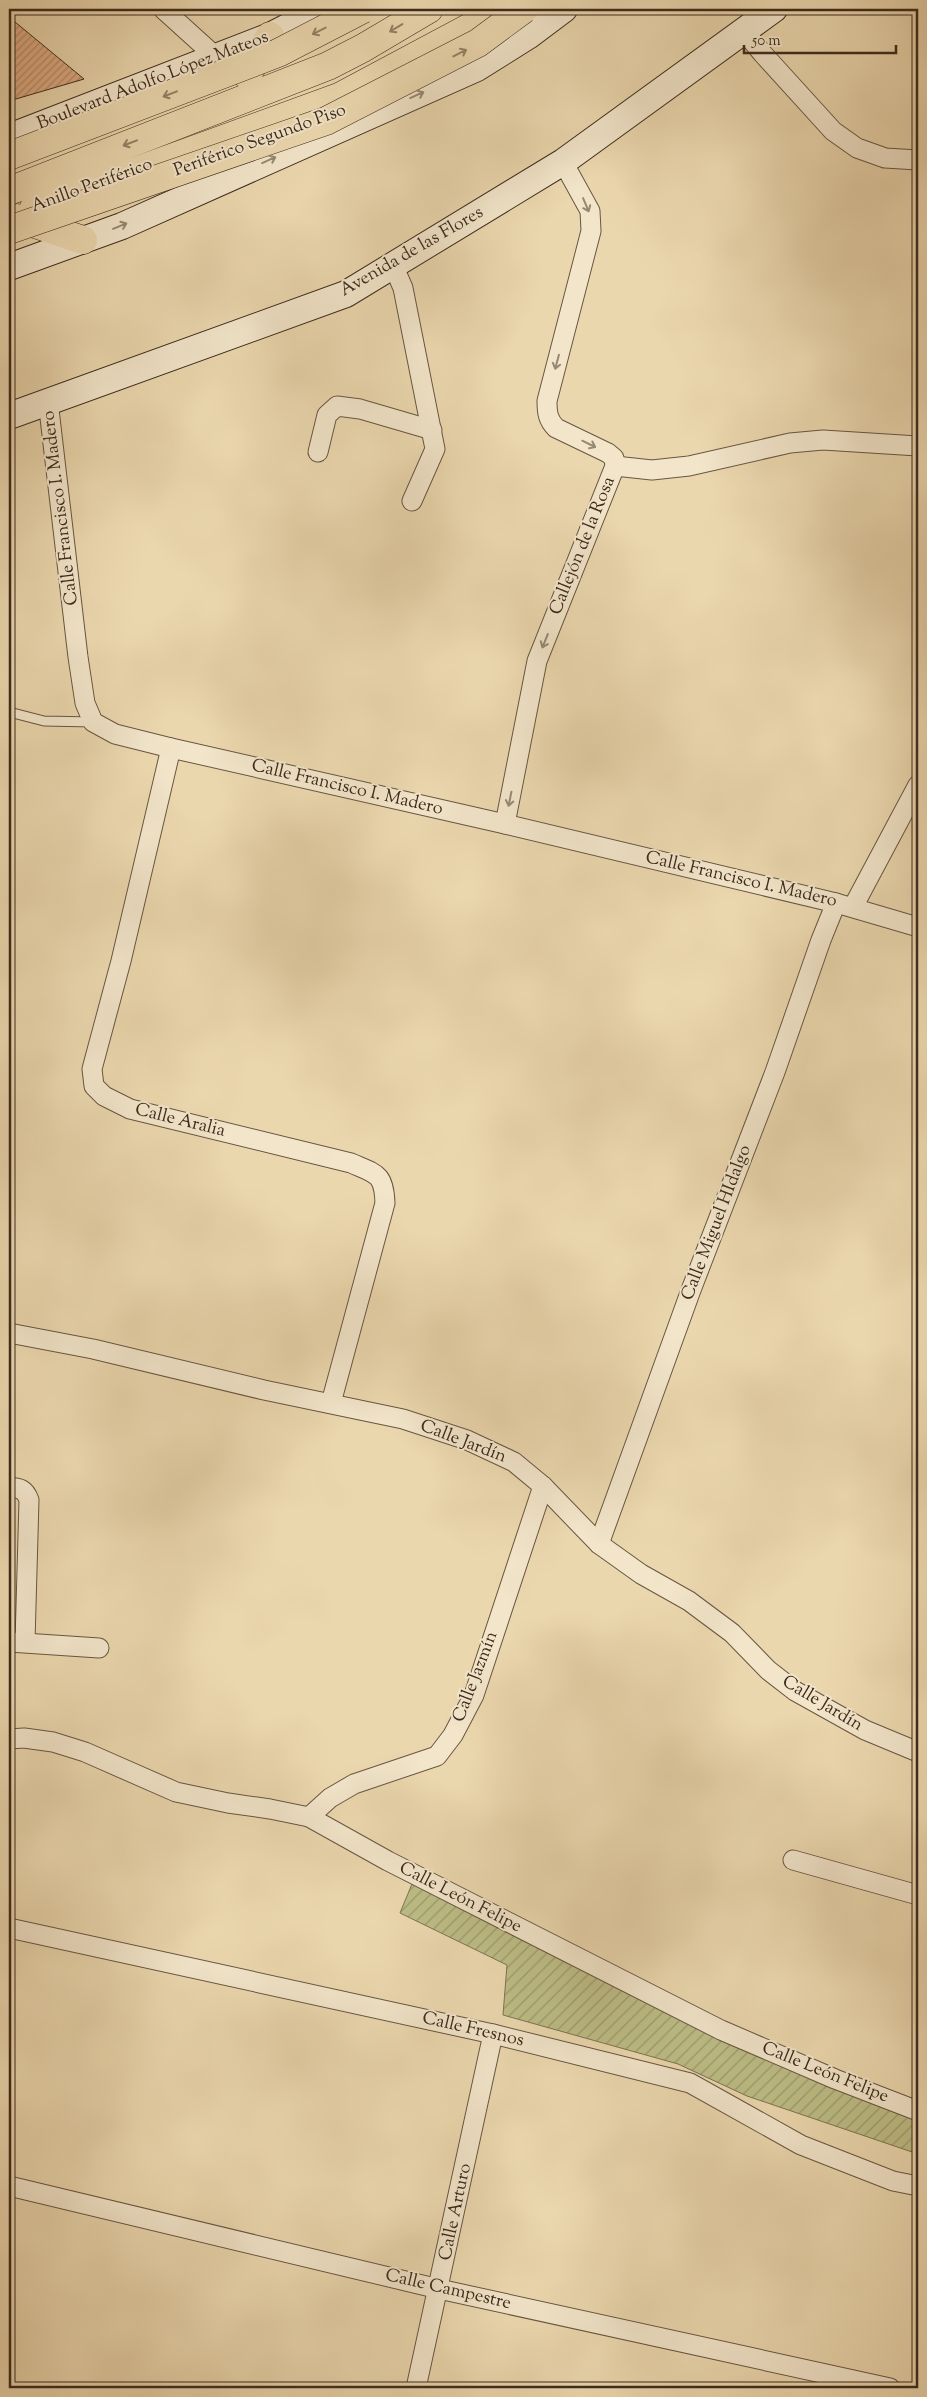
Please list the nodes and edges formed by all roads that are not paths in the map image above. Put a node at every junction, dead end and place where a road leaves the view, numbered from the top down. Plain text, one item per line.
1 (163, 9) edge
2 (322, 9) edge
3 (363, 9) edge
4 (429, 9) edge
5 (504, 9) edge
6 (524, 9) edge
7 (564, 9) edge
8 (768, 10) edge
9 (744, 30) junction
10 (270, 36) junction
11 (216, 57) junction
12 (229, 105) junction
13 (9, 137) edge
14 (9, 156) edge
15 (918, 160) edge
16 (563, 162) junction
17 (9, 213) edge
18 (83, 240) junction
19 (393, 265) junction
20 (9, 267) edge
21 (48, 401) junction
22 (9, 416) edge
23 (432, 430) junction
24 (918, 446) edge
25 (318, 452) dead end
26 (615, 466) junction
27 (412, 501) dead end
28 (9, 712) edge
29 (93, 722) junction
30 (171, 748) junction
31 (918, 785) edge
32 (505, 824) junction
33 (845, 905) junction
34 (918, 927) edge
35 (9, 1333) edge
36 (331, 1403) junction
37 (543, 1486) junction
38 (9, 1487) edge
39 (599, 1544) junction
40 (17, 1642) edge
41 (99, 1648) dead end
42 (9, 1740) edge
43 (918, 1752) edge
44 (309, 1817) junction
45 (793, 1860) dead end
46 (918, 1895) edge
47 (9, 1928) edge
48 (494, 2034) junction
49 (918, 2099) edge
50 (898, 2102) junction
51 (918, 2111) edge
52 (9, 2186) edge
53 (918, 2186) edge
54 (439, 2289) junction
55 (416, 2388) edge
56 (890, 2388) edge

1 - 11 street
2 - 10 main road, Boulevard Adolfo López Mateos
3 -> 14 highway, bridge
4 -> 12 highway, Anillo Periférico
5 - 17 highway, Anillo Periférico
17 -> 6 highway, Periférico Segundo Piso, bridge
18 -> 7 main road
8 - 9 main road, Avenida de las Flores
9 - 15 street
9 - 16 main road, Avenida de las Flores
10 - 11 main road, Boulevard Adolfo López Mateos
10 - 12 highway
11 - 13 main road, Boulevard Adolfo López Mateos
12 -> 17 highway, Anillo Periférico
16 - 19 main road, Avenida de las Flores
16 -> 26 street, Callejón de la Rosa
17 - 18 highway
18 - 20 main road
19 - 21 main road, Avenida de las Flores
19 - 23 street
21 - 22 main road, Avenida de las Flores
21 - 29 street, Calle Francisco I. Madero
23 - 25 street
23 - 27 street
24 - 26 street
26 -> 32 street, Callejón de la Rosa
28 - 29 lane
29 - 30 street, Calle Francisco I. Madero
30 - 32 street, Calle Francisco I. Madero
30 - 36 street, Calle Aralia
31 - 33 street, Calle Miguel HIdalgo
32 - 33 street, Calle Francisco I. Madero
33 - 34 street, Calle Francisco I. Madero
33 - 39 street, Calle Miguel HIdalgo
35 - 36 street, Calle Jardín
36 - 37 street, Calle Jardín
37 - 39 street, Calle Jardín
37 - 44 street, Calle Jazmín
38 - 40 street
39 - 43 street, Calle Jardín
40 - 41 street
42 - 44 street, Calle León Felipe
44 - 50 street, Calle León Felipe
45 - 46 street
47 - 48 street, Calle Fresnos
48 - 53 street, Calle Fresnos
48 - 54 street, Calle Arturo
49 - 50 street, Calle León Felipe
50 - 51 street, Calle León Felipe
52 - 54 street, Calle Campestre
54 - 55 street, Calle Arturo
54 - 56 street, Calle Campestre

